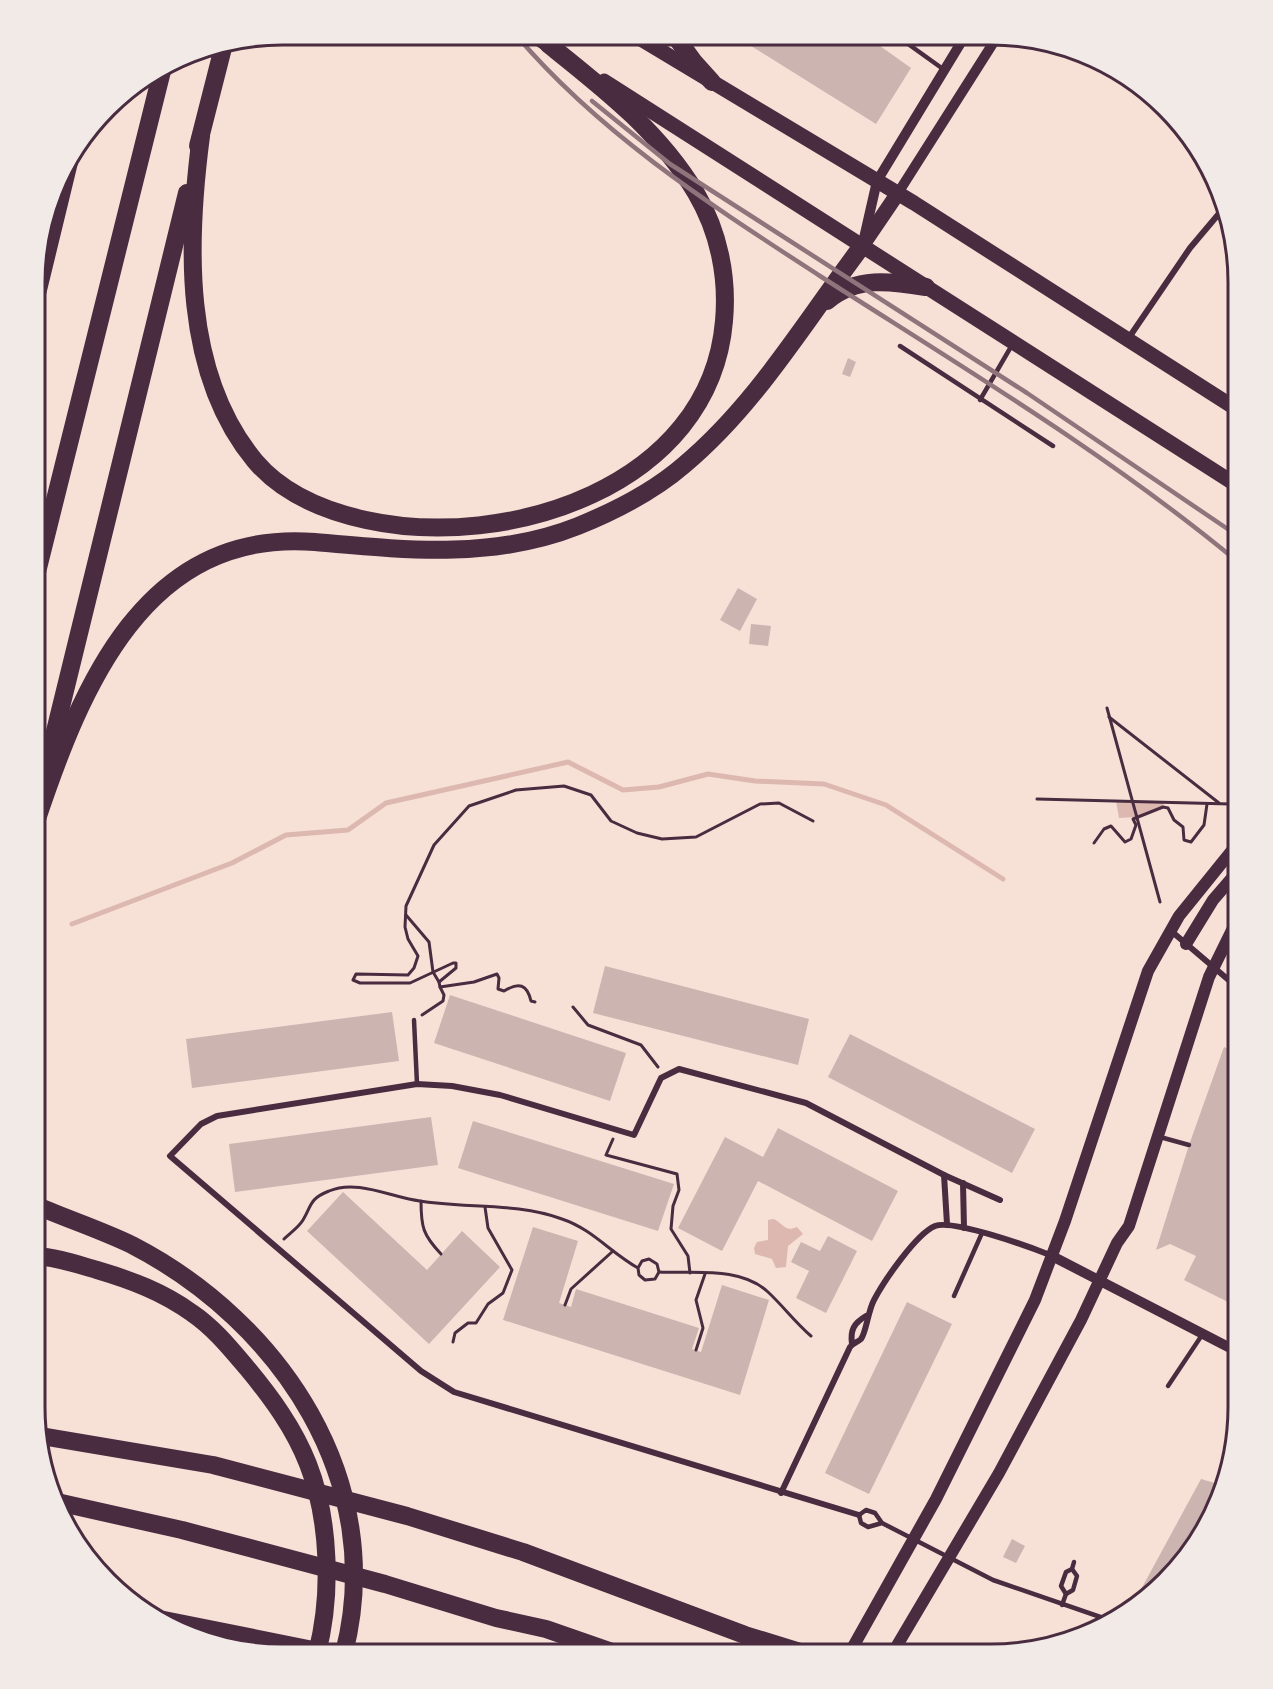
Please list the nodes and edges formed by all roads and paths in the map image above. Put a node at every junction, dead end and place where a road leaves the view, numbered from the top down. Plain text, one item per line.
1 (547, 45) edge
2 (548, 45) edge
3 (651, 45) edge
4 (681, 45) edge
5 (910, 45) edge
6 (959, 45) edge
7 (992, 45) edge
8 (222, 53) edge
9 (943, 69) junction
10 (160, 79) edge
11 (712, 82) junction
12 (201, 136) junction
13 (877, 181) junction
14 (898, 193) junction
15 (59, 202) edge
16 (1218, 215) edge
17 (862, 246) junction
18 (47, 254) edge
19 (926, 287) junction
20 (809, 316) junction
21 (1128, 339) junction
22 (1013, 342) junction
23 (900, 346) dead end
24 (980, 400) junction
25 (1228, 404) edge
26 (1053, 446) dead end
27 (1228, 480) edge
28 (45, 540) edge
29 (1107, 708) dead end
30 (1109, 717) junction
31 (45, 772) edge
32 (45, 797) edge
33 (1037, 799) dead end
34 (1132, 801) junction
35 (1207, 804) junction
36 (1221, 804) junction
37 (1228, 804) edge
38 (1136, 817) junction
39 (813, 820) dead end
40 (1094, 843) dead end
41 (1228, 856) edge
42 (1228, 883) edge
43 (1160, 902) dead end
44 (405, 914) junction
45 (1170, 930) junction
46 (1228, 936) edge
47 (1186, 944) junction
48 (1212, 966) junction
49 (433, 972) junction
50 (1228, 980) edge
51 (439, 982) junction
52 (440, 987) junction
53 (535, 1002) dead end
54 (573, 1007) dead end
55 (414, 1020) joint
56 (664, 1076) junction
57 (417, 1084) junction
58 (616, 1131) junction
59 (1159, 1137) junction
60 (1189, 1145) dead end
61 (944, 1175) junction
62 (963, 1184) junction
63 (1000, 1200) dead end
64 (421, 1202) junction
65 (485, 1207) junction
66 (45, 1209) edge
67 (947, 1224) junction
68 (964, 1228) junction
69 (982, 1233) junction
70 (276, 1247) junction
71 (613, 1251) junction
72 (441, 1254) dead end
73 (1050, 1255) junction
74 (45, 1257) edge
75 (638, 1268) junction
76 (659, 1272) junction
77 (690, 1273) junction
78 (705, 1274) junction
79 (1099, 1279) junction
80 (954, 1296) dead end
81 (565, 1305) dead end
82 (866, 1316) junction
83 (1204, 1333) junction
84 (811, 1336) dead end
85 (453, 1342) dead end
86 (852, 1344) junction
87 (1228, 1346) edge
88 (696, 1350) dead end
89 (1168, 1386) dead end
90 (47, 1437) edge
91 (781, 1493) junction
92 (65, 1504) edge
93 (859, 1515) junction
94 (882, 1523) junction
95 (1074, 1562) dead end
96 (1072, 1569) junction
97 (1066, 1594) junction
98 (1062, 1605) junction
99 (1101, 1617) edge
100 (496, 1618) junction
101 (188, 1625) edge
102 (283, 1644) edge
103 (318, 1644) edge
104 (346, 1644) edge
105 (564, 1644) edge
106 (589, 1644) edge
107 (774, 1644) edge
108 (855, 1644) edge
109 (898, 1644) edge

1 - 12 highway
2 - 17 main road
3 - 11 main road
4 - 11 highway
5 - 9 lane
6 - 9 street
7 - 14 street
8 - 12 highway
9 - 13 street
10 - 28 highway
11 - 13 main road
12 - 31 highway
13 - 14 main road
13 - 17 street
14 - 17 main road
14 - 21 main road
15 - 18 highway
16 - 21 street
17 - 19 main road
17 - 20 highway
19 - 20 highway
19 - 22 main road
20 - 32 highway
21 - 25 main road
22 - 24 lane
22 - 27 main road
23 - 24 lane
24 - 26 lane
29 - 30 path
30 - 34 path
30 - 36 path
33 - 34 path
34 - 35 path
34 - 38 path
35 - 36 path
35 - 38 path
36 - 37 path
38 - 40 path
38 - 43 path
39 - 44 path
41 - 45 main road
42 - 47 main road
44 - 49 path
44 - 49 path
45 - 47 street
45 - 73 main road
46 - 48 main road
47 - 48 street
48 - 50 street
48 - 59 main road
49 - 51 path
49 - 51 path
51 - 52 path
52 - 53 path
52 - 55 path
54 - 56 path
55 - 57 lane
56 - 58 street
56 - 61 street
57 - 58 street
57 - 70 street
58 - 77 path
59 - 60 lane
59 - 79 main road
61 - 62 street
61 - 67 street
62 - 63 street
62 - 68 street
64 - 65 path
64 - 70 path
64 - 72 path
65 - 71 path
65 - 85 path
66 - 104 highway
67 - 68 street
67 - 82 street
68 - 69 street
69 - 73 street
69 - 80 lane
70 - 91 street
71 - 75 path
71 - 81 path
73 - 79 street
73 - 108 main road
74 - 103 highway
75 - 76 path
75 - 76 path
76 - 77 path
77 - 78 path
78 - 84 path
78 - 88 path
79 - 83 street
79 - 109 main road
82 - 86 street
82 - 86 street
83 - 87 street
83 - 89 lane
86 - 91 street
90 - 107 highway
91 - 93 street
92 - 100 highway
93 - 94 lane
93 - 94 lane
94 - 98 lane
95 - 96 lane
96 - 97 lane
96 - 97 lane
97 - 98 lane
98 - 99 lane
100 - 105 highway
100 - 106 highway
101 - 102 highway

